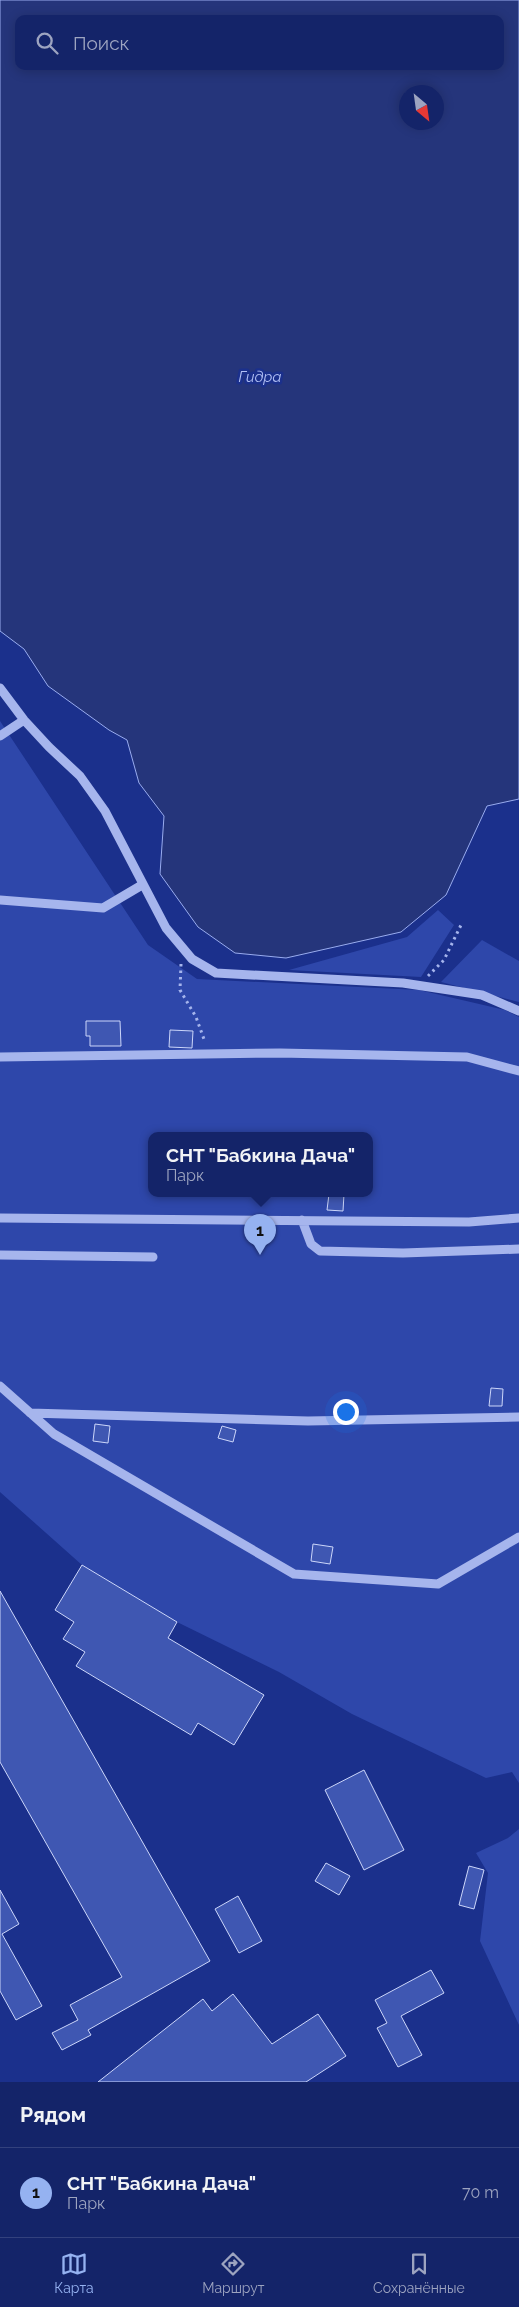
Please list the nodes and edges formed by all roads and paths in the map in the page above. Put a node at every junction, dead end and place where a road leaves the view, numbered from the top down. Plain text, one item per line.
1 (0, 688) edge
2 (24, 720) junction
3 (0, 736) edge
4 (142, 885) junction
5 (0, 900) edge
6 (461, 925) dead end
7 (182, 947) junction
8 (419, 985) junction
9 (519, 1011) edge
10 (209, 1054) junction
11 (0, 1057) edge
12 (519, 1071) edge
13 (0, 1218) edge
14 (519, 1218) edge
15 (302, 1220) junction
16 (519, 1249) edge
17 (0, 1254) edge
18 (153, 1257) dead end
19 (0, 1386) edge
20 (30, 1413) junction
21 (519, 1417) edge
22 (519, 1537) edge

1 - 2 street
2 - 3 street
2 - 4 street
4 - 5 street
4 - 7 street
6 - 8 path
7 - 8 street
7 - 10 path
8 - 9 street
10 - 11 street
10 - 12 street
13 - 15 street
14 - 15 street
15 - 16 street
17 - 18 street
19 - 20 street
20 - 21 street
20 - 22 street

